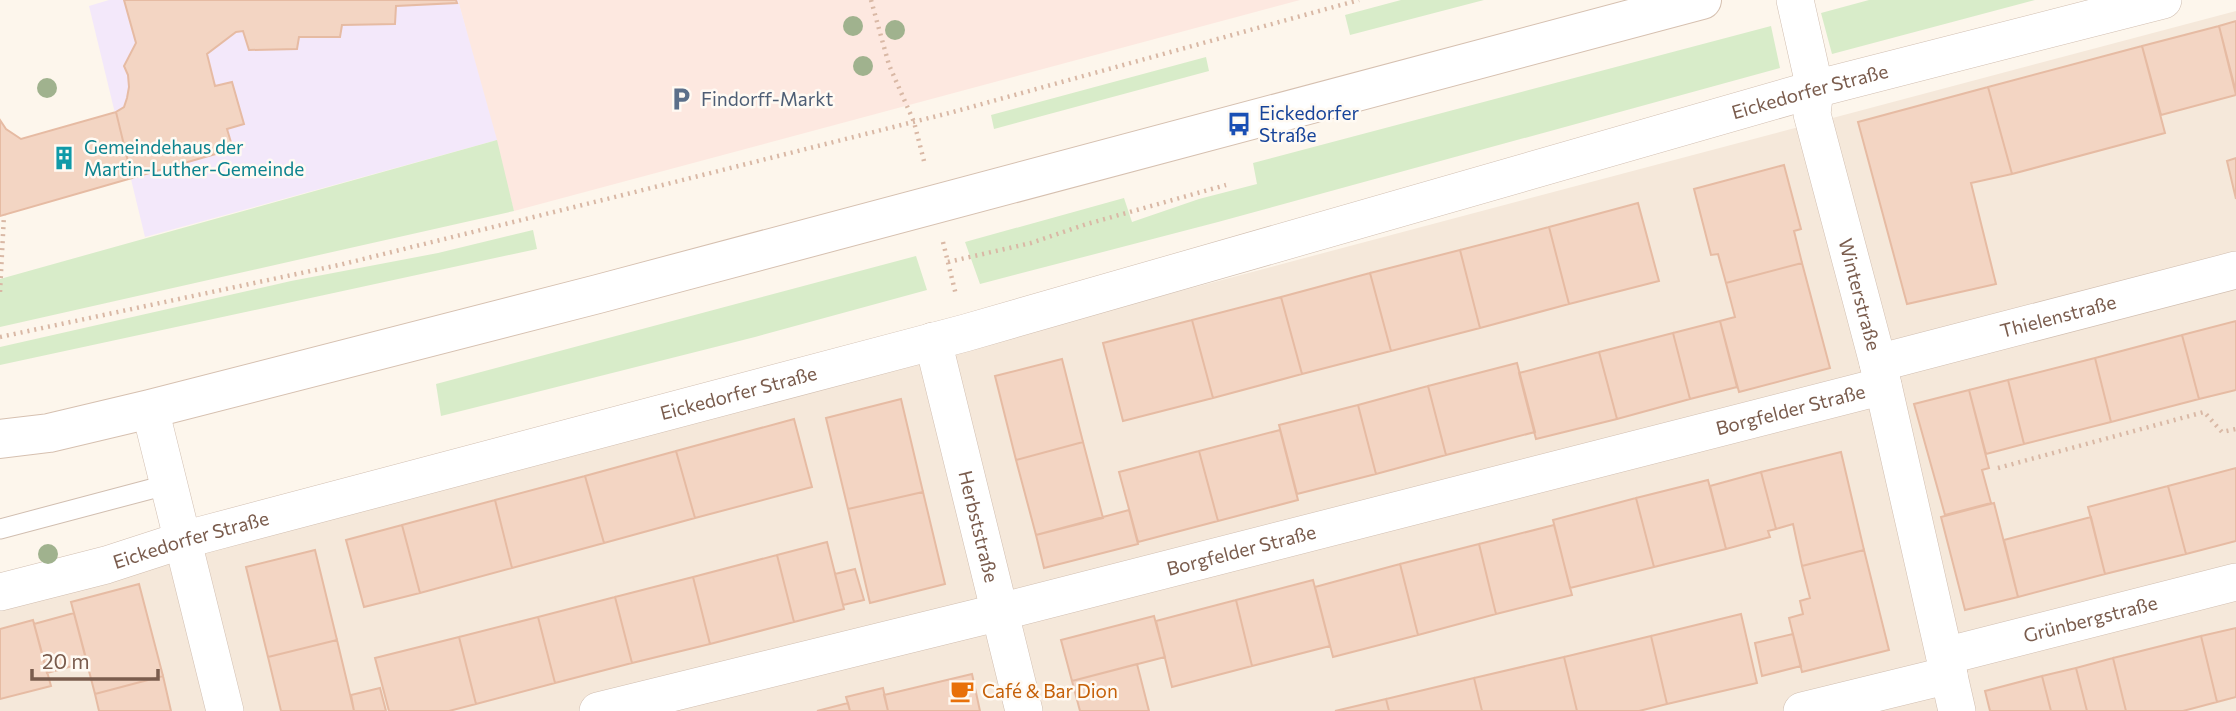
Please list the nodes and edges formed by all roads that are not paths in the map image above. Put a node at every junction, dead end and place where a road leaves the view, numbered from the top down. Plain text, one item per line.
1 (1702, 0) edge
2 (1795, 0) edge
3 (2163, 0) edge
4 (1815, 89) junction
5 (2236, 270) edge
6 (949, 337) junction
7 (1881, 375) junction
8 (150, 409) junction
9 (49, 433) junction
10 (0, 439) edge
11 (0, 452) edge
12 (170, 484) junction
13 (0, 529) edge
14 (183, 540) junction
15 (2236, 582) edge
16 (0, 592) edge
17 (1000, 612) junction
18 (1947, 666) junction
19 (225, 711) edge
20 (597, 711) edge
21 (1024, 711) edge
22 (1801, 711) edge
23 (1957, 711) edge

1 - 8 main road
2 - 4 street, Winterstraße
3 - 4 street, Eickedorfer Straße
4 - 6 street, Eickedorfer Straße
4 - 7 street, Winterstraße
5 - 7 street, Thielenstraße
6 - 14 street, Eickedorfer Straße
6 - 17 street, Herbststraße
7 - 17 street, Borgfelder Straße
7 - 18 street, Winterstraße
8 - 9 main road
8 - 12 street
9 - 10 main road
9 - 11 main road
12 - 13 lane
12 - 14 street
14 - 16 street, Eickedorfer Straße
14 - 19 street
15 - 18 street, Grünbergstraße
17 - 20 street, Borgfelder Straße
17 - 21 street, Herbststraße
18 - 22 street, Grünbergstraße
18 - 23 street, Winterstraße

